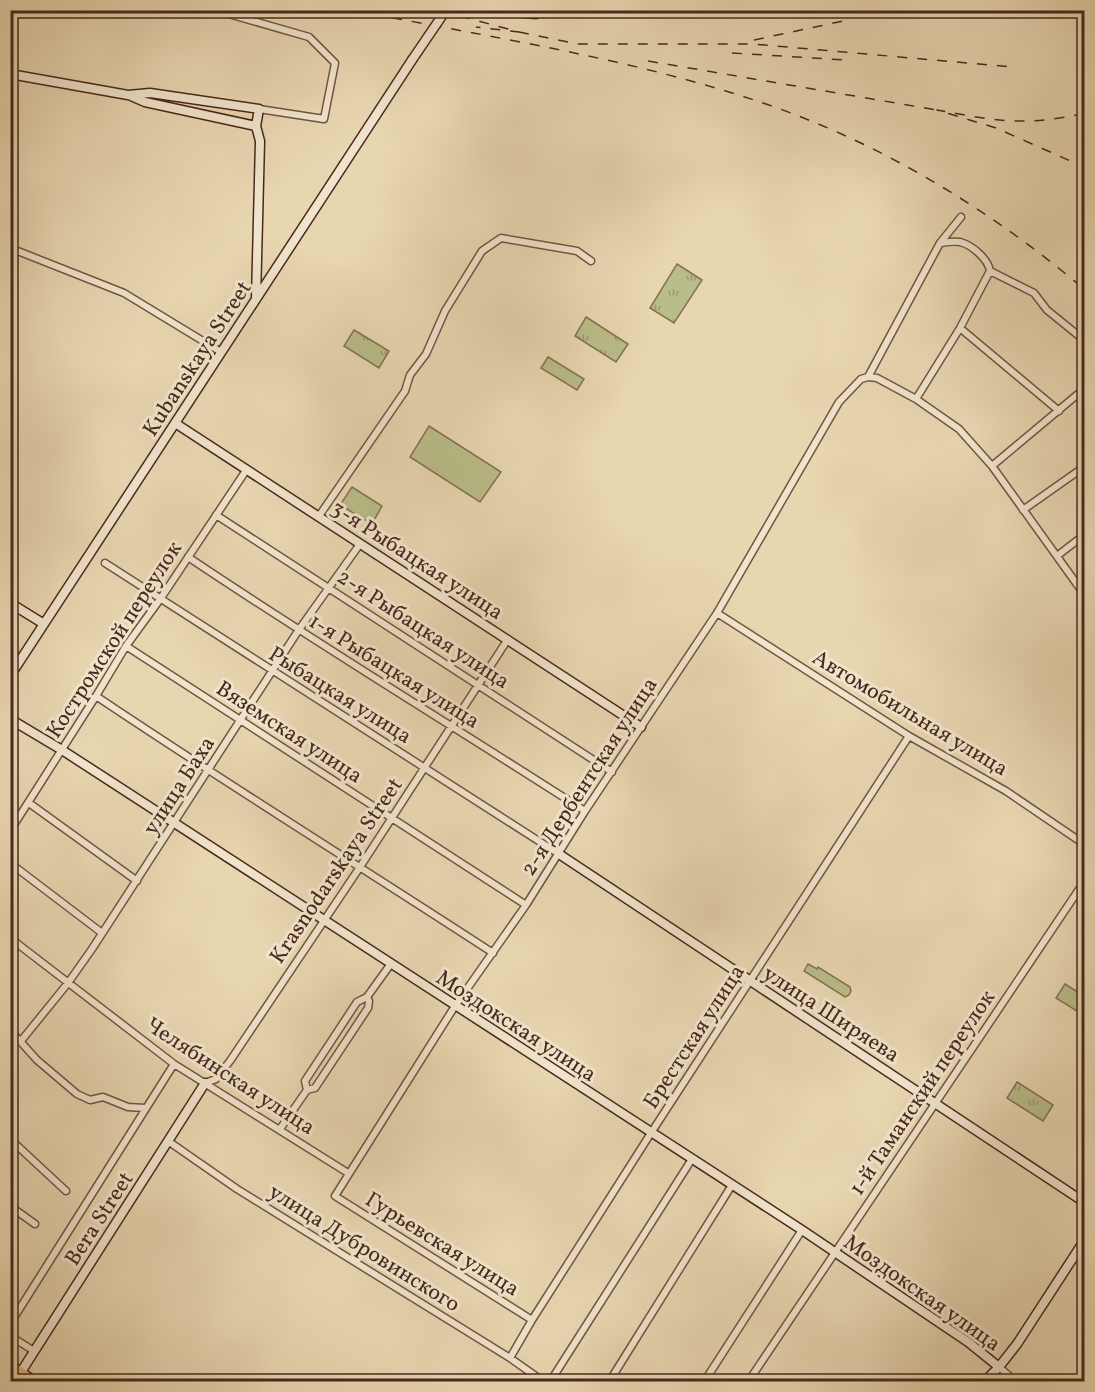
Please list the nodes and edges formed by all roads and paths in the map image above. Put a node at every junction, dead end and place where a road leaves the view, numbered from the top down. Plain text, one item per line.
1 (215, 10) edge
2 (446, 10) edge
3 (489, 10) edge
4 (542, 10) edge
5 (10, 74) edge
6 (130, 95) junction
7 (259, 109) junction
8 (256, 126) junction
9 (961, 217) dead end
10 (940, 243) junction
11 (10, 248) edge
12 (591, 261) dead end
13 (990, 271) junction
14 (256, 299) junction
15 (960, 328) junction
16 (1084, 340) edge
17 (221, 352) junction
18 (868, 377) junction
19 (1084, 389) edge
20 (915, 399) junction
21 (1059, 411) junction
22 (175, 423) junction
23 (992, 466) junction
24 (1084, 467) edge
25 (248, 469) junction
26 (1023, 510) junction
27 (216, 515) junction
28 (319, 516) junction
29 (1084, 535) edge
30 (360, 544) junction
31 (1057, 556) junction
32 (188, 557) junction
33 (105, 563) dead end
34 (328, 588) junction
35 (1084, 594) edge
36 (161, 598) junction
37 (10, 603) edge
38 (717, 613) junction
39 (44, 624) junction
40 (298, 631) junction
41 (508, 639) junction
42 (126, 646) junction
43 (273, 672) junction
44 (10, 676) edge
45 (479, 685) junction
46 (96, 696) junction
47 (10, 719) edge
48 (240, 720) junction
49 (452, 725) junction
50 (641, 727) junction
51 (909, 736) junction
52 (62, 750) junction
53 (424, 768) junction
54 (208, 771) junction
55 (612, 772) junction
56 (29, 803) junction
57 (585, 811) junction
58 (392, 819) junction
59 (174, 824) junction
60 (10, 831) edge
61 (1084, 844) edge
62 (559, 854) junction
63 (10, 863) edge
64 (360, 867) junction
65 (137, 881) junction
66 (1084, 882) edge
67 (526, 905) junction
68 (323, 921) junction
69 (102, 933) junction
70 (10, 938) edge
71 (493, 953) junction
72 (390, 965) junction
73 (749, 981) junction
74 (68, 983) junction
75 (367, 997) junction
76 (454, 1006) junction
77 (10, 1030) edge
78 (21, 1041) junction
79 (174, 1064) junction
80 (205, 1083) junction
81 (307, 1090) junction
82 (937, 1103) junction
83 (145, 1108) junction
84 (280, 1129) junction
85 (651, 1133) junction
86 (10, 1139) edge
87 (168, 1141) junction
88 (692, 1160) junction
89 (348, 1173) junction
90 (732, 1185) junction
91 (66, 1191) dead end
92 (335, 1196) joint
93 (1084, 1202) edge
94 (10, 1206) edge
95 (36, 1224) dead end
96 (802, 1230) junction
97 (1084, 1241) edge
98 (835, 1252) junction
99 (532, 1320) junction
100 (10, 1324) edge
101 (10, 1336) edge
102 (34, 1351) junction
103 (510, 1358) junction
104 (10, 1365) edge
105 (999, 1367) junction
106 (21, 1372) junction
107 (12, 1381) edge
108 (35, 1382) edge
109 (544, 1382) edge
110 (550, 1382) edge
111 (609, 1382) edge
112 (704, 1382) edge
113 (748, 1382) edge
114 (984, 1382) edge
115 (1016, 1382) edge

1 - 7 street
2 - 14 main road, Kubanskaya Street, bridge
3 - 4 main road
5 - 6 main road
6 - 7 main road
6 - 8 main road
7 - 8 main road
8 - 14 main road
9 - 10 street
10 - 13 street
10 - 18 street
11 - 17 street
12 - 28 street
13 - 15 street
13 - 16 street
14 - 17 main road, Kubanskaya Street
15 - 20 street
15 - 21 street
17 - 22 main road, Kubanskaya Street
18 - 20 street
18 - 38 street, 2-я Дербентская улица
19 - 21 street
20 - 23 street
21 - 23 street
22 - 25 main road, 3-я Рыбацкая улица
22 - 39 main road, Kubanskaya Street
23 - 26 street
24 - 26 street
25 - 27 street, Костромской переулок
25 - 28 main road, 3-я Рыбацкая улица
26 - 31 street
27 - 32 street, Костромской переулок
27 - 34 street, 2-я Рыбацкая улица
28 - 30 main road, 3-я Рыбацкая улица
29 - 31 street
30 - 34 street, улица Баха
30 - 41 main road, 3-я Рыбацкая улица
31 - 35 street
32 - 36 street, Костромской переулок
32 - 40 street, 1-я Рыбацкая улица
33 - 36 street, Рыбацкая улица
34 - 40 street, улица Баха
34 - 45 street, 2-я Рыбацкая улица
36 - 42 street, Костромской переулок
36 - 43 street, Рыбацкая улица
37 - 39 main road
38 - 50 street, 2-я Дербентская улица
38 - 51 street, Автомобильная улица
39 - 44 main road, Kubanskaya Street
40 - 43 street, улица Баха
40 - 49 street, 1-я Рыбацкая улица
41 - 45 street, Krasnodarskaya Street
41 - 50 main road, 3-я Рыбацкая улица
42 - 46 street, Костромской переулок
42 - 48 street, Вяземская улица
43 - 48 street, улица Баха
43 - 53 street, Рыбацкая улица
45 - 49 street, Krasnodarskaya Street
45 - 55 street, 2-я Рыбацкая улица
46 - 52 street, Костромской переулок
46 - 54 street
47 - 52 main road, Моздокская улица
48 - 54 street, улица Баха
48 - 58 street, Вяземская улица
49 - 53 street, Krasnodarskaya Street
49 - 57 street, 1-я Рыбацкая улица
50 - 55 street, 2-я Дербентская улица
51 - 61 street, Автомобильная улица
51 - 73 street, Брестская улица
52 - 56 street, Костромской переулок
52 - 59 main road, Моздокская улица
53 - 58 street, Krasnodarskaya Street
53 - 62 street, Рыбацкая улица
54 - 59 street, улица Баха
54 - 64 street
55 - 57 street, 2-я Дербентская улица
56 - 60 street, Костромской переулок
56 - 65 street
57 - 62 street, 2-я Дербентская улица
58 - 64 street, Krasnodarskaya Street
58 - 67 street, Вяземская улица
59 - 65 street, улица Баха
59 - 68 main road, Моздокская улица
62 - 67 street, 2-я Дербентская улица
62 - 73 main road, улица Ширяева
63 - 69 street
64 - 68 street, Krasnodarskaya Street
64 - 71 street
65 - 69 street, улица Баха
66 - 82 street, 1-й Таманский переулок
67 - 71 street, 2-я Дербентская улица
68 - 72 main road, Моздокская улица
68 - 80 street, Krasnodarskaya Street
69 - 74 street, улица Баха
70 - 74 street, Челябинская улица
71 - 76 street, 2-я Дербентская улица
72 - 75 street
72 - 76 main road, Моздокская улица
73 - 82 main road, улица Ширяева
73 - 85 street, Брестская улица
74 - 78 street, улица Баха
74 - 79 street, Челябинская улица
75 - 81 street
75 - 81 street
76 - 85 main road, Моздокская улица
76 - 89 street, 2-я Дербентская улица
77 - 78 street
78 - 83 street
79 - 80 street, Челябинская улица
79 - 83 street
80 - 84 street, Челябинская улица
80 - 87 main road, Bera Street
81 - 84 street
82 - 93 main road, улица Ширяева
82 - 98 street, 1-й Таманский переулок
83 - 100 street
84 - 89 street, Челябинская улица
85 - 88 main road, Моздокская улица
85 - 99 street, Брестская улица
86 - 91 street
87 - 102 main road, Bera Street
87 - 103 street, улица Дубровинского
88 - 90 main road, Моздокская улица
88 - 110 street
89 - 92 street, 2-я Дербентская улица
90 - 96 main road, Моздокская улица
90 - 111 street
92 - 99 street, Гурьевская улица
94 - 95 street
96 - 98 main road, Моздокская улица
96 - 112 street
97 - 105 main road
98 - 105 main road, Моздокская улица
98 - 113 street, 1-й Таманский переулок
99 - 103 street, Брестская улица
101 - 102 street
102 - 106 main road, Bera Street
103 - 109 street, улица Дубровинского
104 - 106 main road
105 - 114 main road
105 - 115 street
106 - 107 main road
106 - 108 main road

